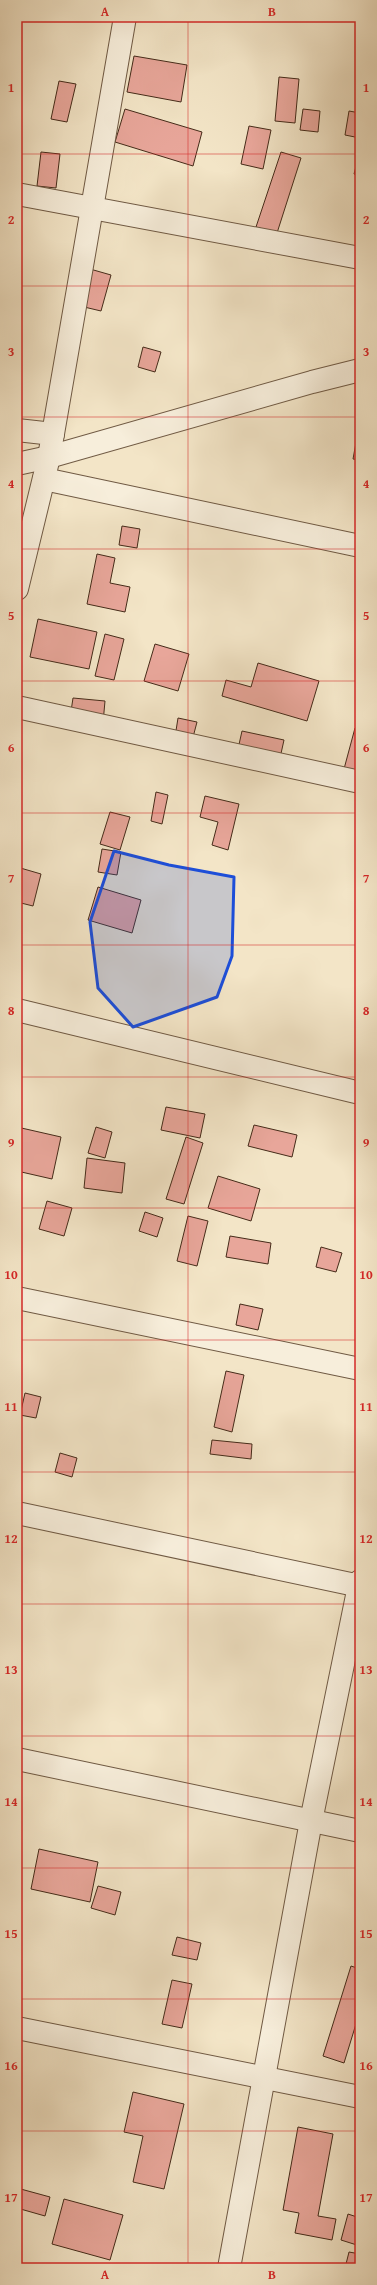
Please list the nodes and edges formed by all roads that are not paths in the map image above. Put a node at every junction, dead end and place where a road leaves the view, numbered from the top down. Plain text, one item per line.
1 (125, 17) edge
2 (17, 194) edge
3 (92, 208) junction
4 (360, 258) edge
5 (360, 370) edge
6 (17, 430) edge
7 (53, 434) junction
8 (49, 457) junction
9 (17, 464) edge
10 (44, 479) junction
11 (360, 546) edge
12 (17, 589) edge
13 (17, 707) edge
14 (360, 782) edge
15 (17, 1010) edge
16 (360, 1093) edge
17 (17, 1298) edge
18 (360, 1369) edge
19 (17, 1512) edge
20 (360, 1584) edge
21 (17, 1760) edge
22 (311, 1821) junction
23 (360, 1831) edge
24 (17, 2028) edge
25 (264, 2078) junction
26 (360, 2097) edge
27 (229, 2268) edge

1 - 3 street
2 - 3 street
3 - 4 street
3 - 7 street
5 - 8 street
6 - 7 street
7 - 8 street
8 - 9 street
8 - 10 street
10 - 11 street
10 - 12 street
13 - 14 street
15 - 16 street
17 - 18 street
19 - 20 street
20 - 22 street
21 - 22 street
22 - 23 street
22 - 25 street
24 - 25 street
25 - 26 street
25 - 27 street

